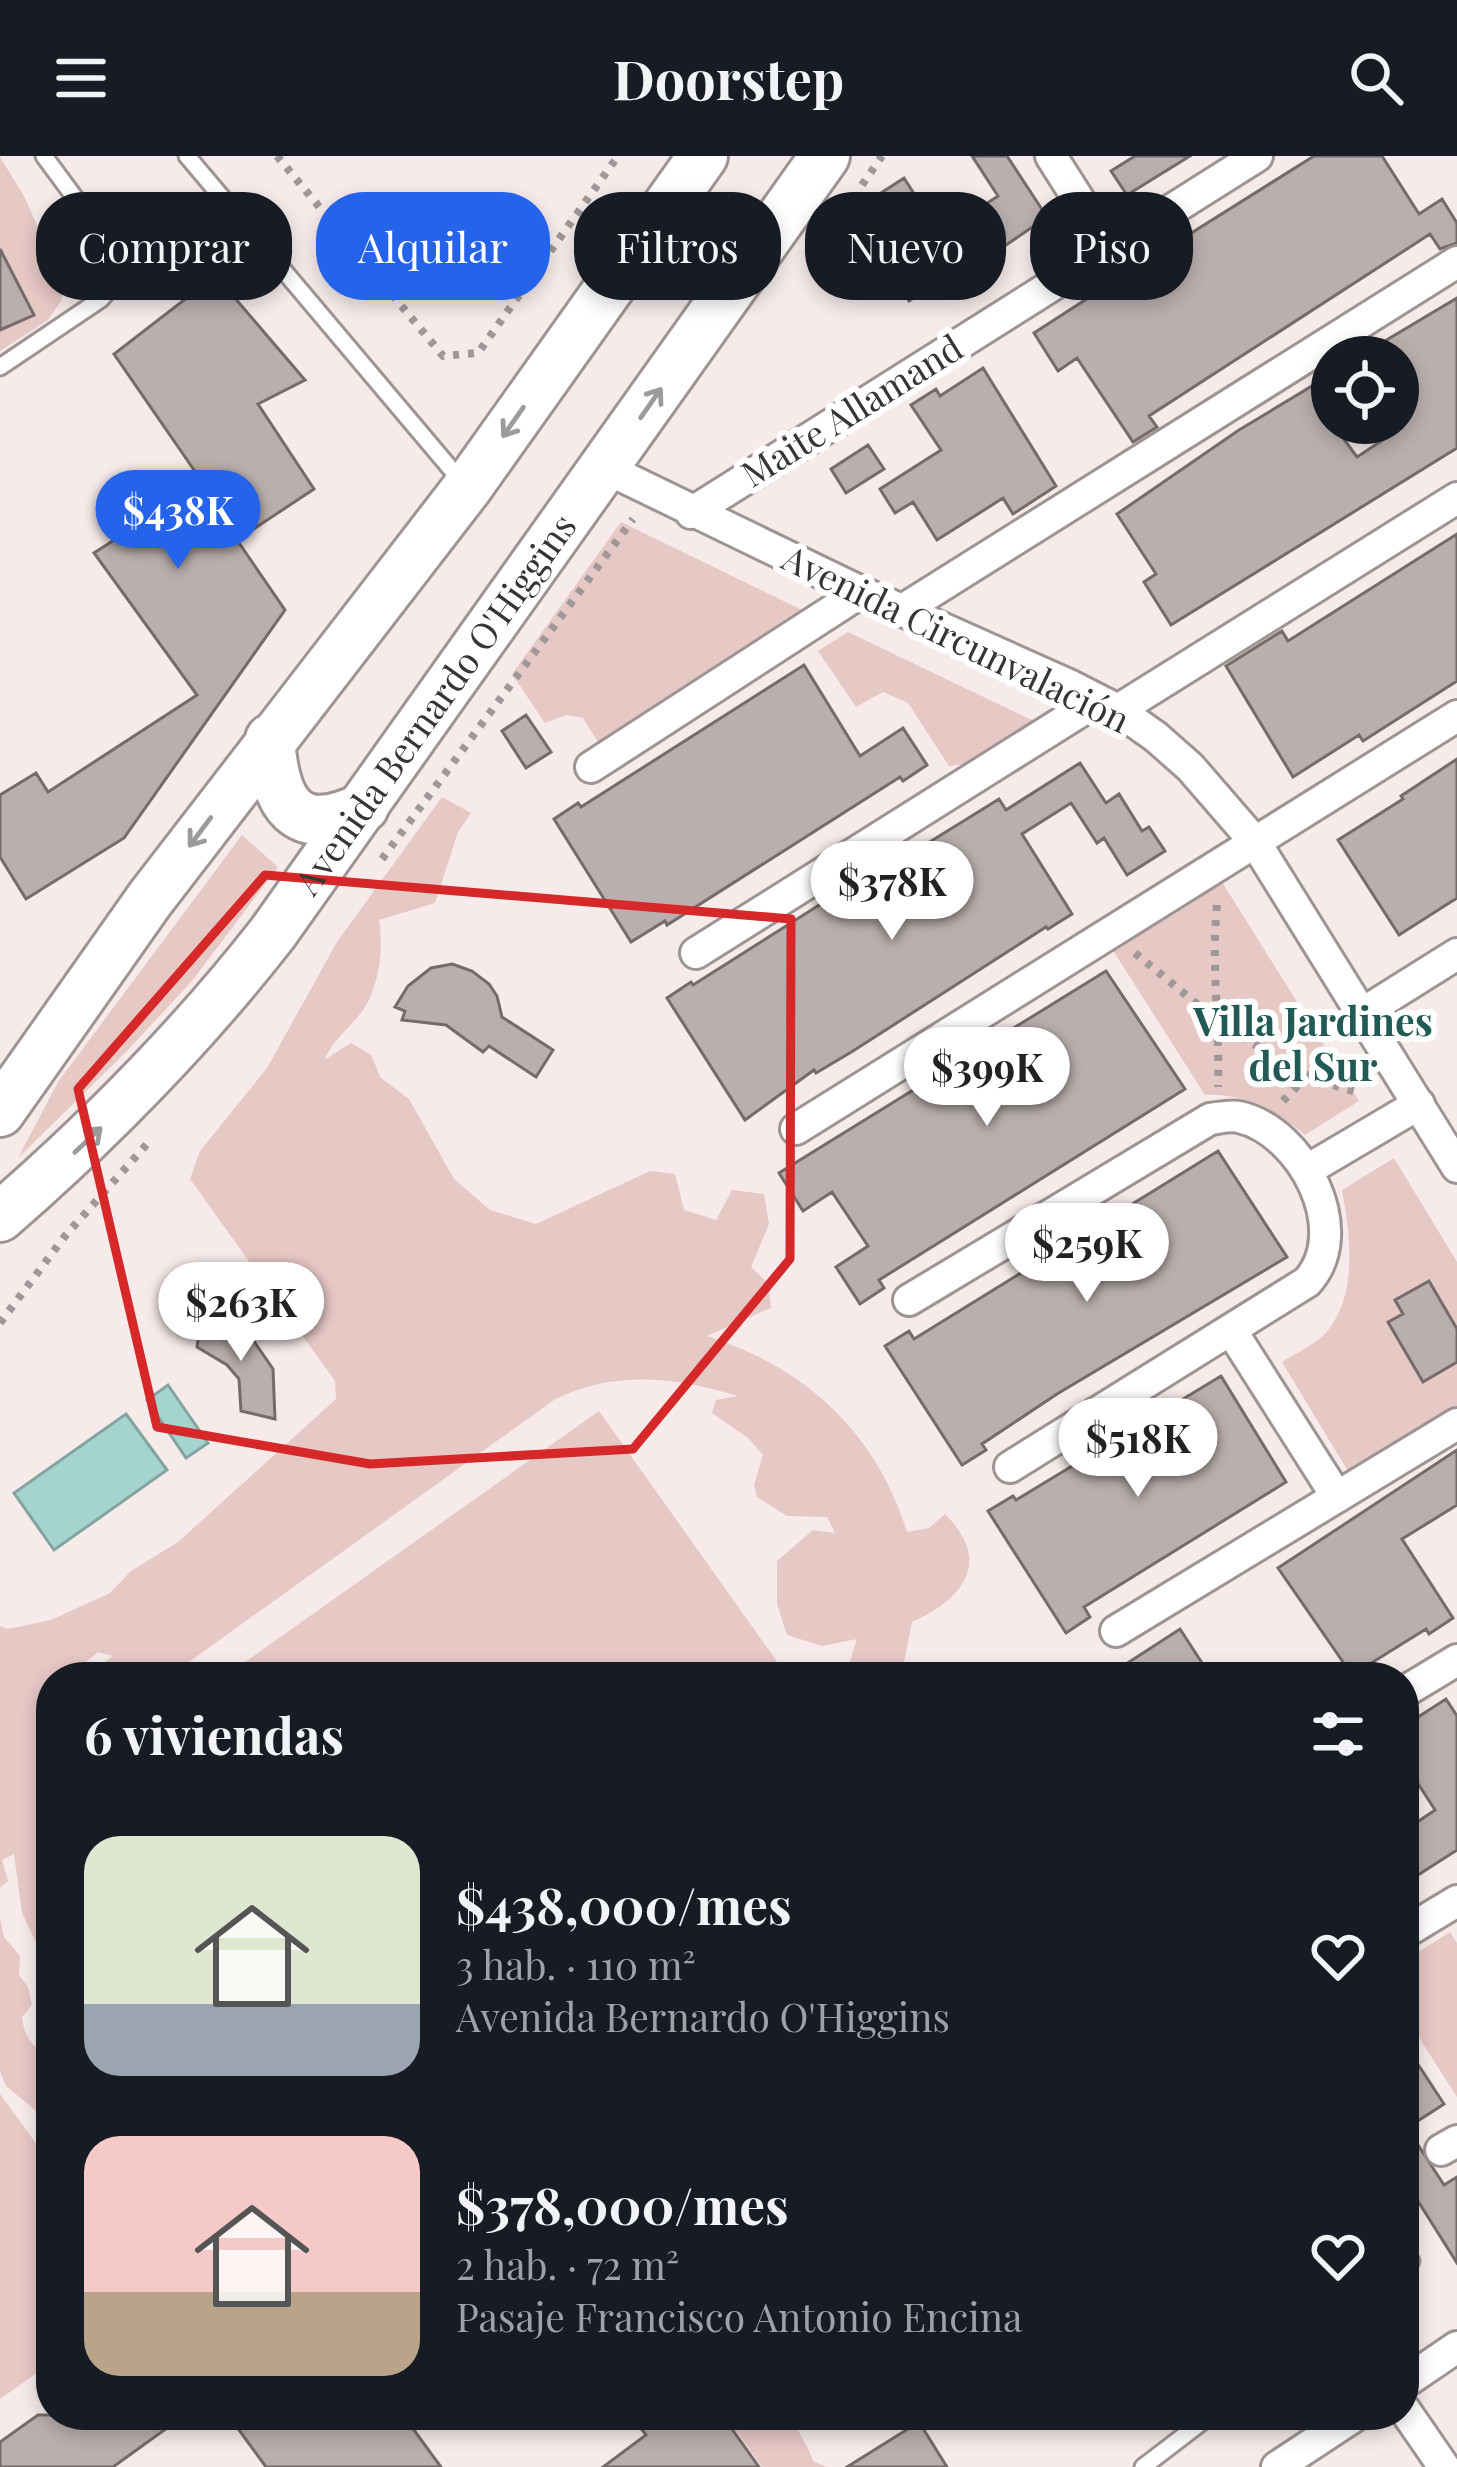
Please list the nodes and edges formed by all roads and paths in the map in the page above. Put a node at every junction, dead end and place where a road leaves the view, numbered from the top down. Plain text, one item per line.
1 (44, 156) edge
2 (187, 156) edge
3 (277, 156) edge
4 (618, 156) edge
5 (703, 156) edge
6 (825, 156) edge
7 (1051, 156) edge
8 (1257, 156) edge
9 (1074, 192) edge
10 (1193, 196) edge
11 (1457, 262) edge
12 (1030, 299) edge
13 (0, 367) edge
14 (605, 468) junction
15 (467, 488) junction
16 (1457, 498) edge
17 (691, 513) junction
18 (861, 592) junction
19 (902, 611) junction
20 (1108, 705) junction
21 (1457, 716) edge
22 (270, 739) junction
23 (591, 767) dead end
24 (364, 807) junction
25 (1255, 842) junction
26 (1218, 889) dead end
27 (1131, 950) dead end
28 (696, 952) dead end
29 (1457, 954) edge
30 (1363, 1013) junction
31 (1220, 1023) junction
32 (1308, 1076) junction
33 (1360, 1093) dead end
34 (1218, 1101) dead end
35 (1419, 1104) junction
36 (1280, 1107) dead end
37 (0, 1112) edge
38 (796, 1129) dead end
39 (1457, 1167) edge
40 (1309, 1169) junction
41 (0, 1217) edge
42 (909, 1300) dead end
43 (1232, 1330) junction
44 (1457, 1424) edge
45 (1010, 1467) dead end
46 (1337, 1496) junction
47 (1116, 1631) dead end
48 (1457, 1660) edge
49 (1419, 1683) edge
50 (1457, 1901) edge
51 (1419, 1925) edge
52 (1457, 2347) edge
53 (1419, 2373) edge
54 (1191, 2430) edge
55 (1333, 2430) edge
56 (1418, 2430) edge
57 (1143, 2467) edge
58 (1277, 2467) edge
59 (1444, 2467) edge

1 - 13 lane
2 - 15 lane
3 - 4 path
5 -> 15 main road
14 -> 6 main road, Avenida Bernardo O'Higgins
7 - 9 street
8 - 10 street, Maite Allamand
11 - 19 street
12 - 17 street, Maite Allamand
14 - 17 street, Avenida Circunvalación
14 - 24 main road, Avenida Bernardo O'Higgins
15 - 22 main road
16 - 20 street
17 - 18 street, Avenida Circunvalación
18 - 19 street, Avenida Circunvalación
18 - 23 street
19 - 20 street, Avenida Circunvalación
20 - 25 street, Avenida Circunvalación
20 - 28 street
21 - 25 street
22 - 24 main road
22 -> 37 main road
41 -> 24 main road, Avenida Bernardo O'Higgins
25 - 30 street, Avenida Circunvalación
25 - 38 street
26 - 31 path
27 - 31 path
29 - 30 street
30 - 35 street, Avenida Circunvalación
31 - 32 path
31 - 34 path
32 - 33 path
32 - 36 path
35 - 39 street, Avenida Circunvalación
35 - 40 street
40 - 42 street
40 - 43 street
43 - 45 street
43 - 46 street
44 - 46 street
46 - 47 street
48 - 49 street
50 - 51 street
52 - 53 street
54 - 57 lane
55 - 58 street
56 - 59 street

